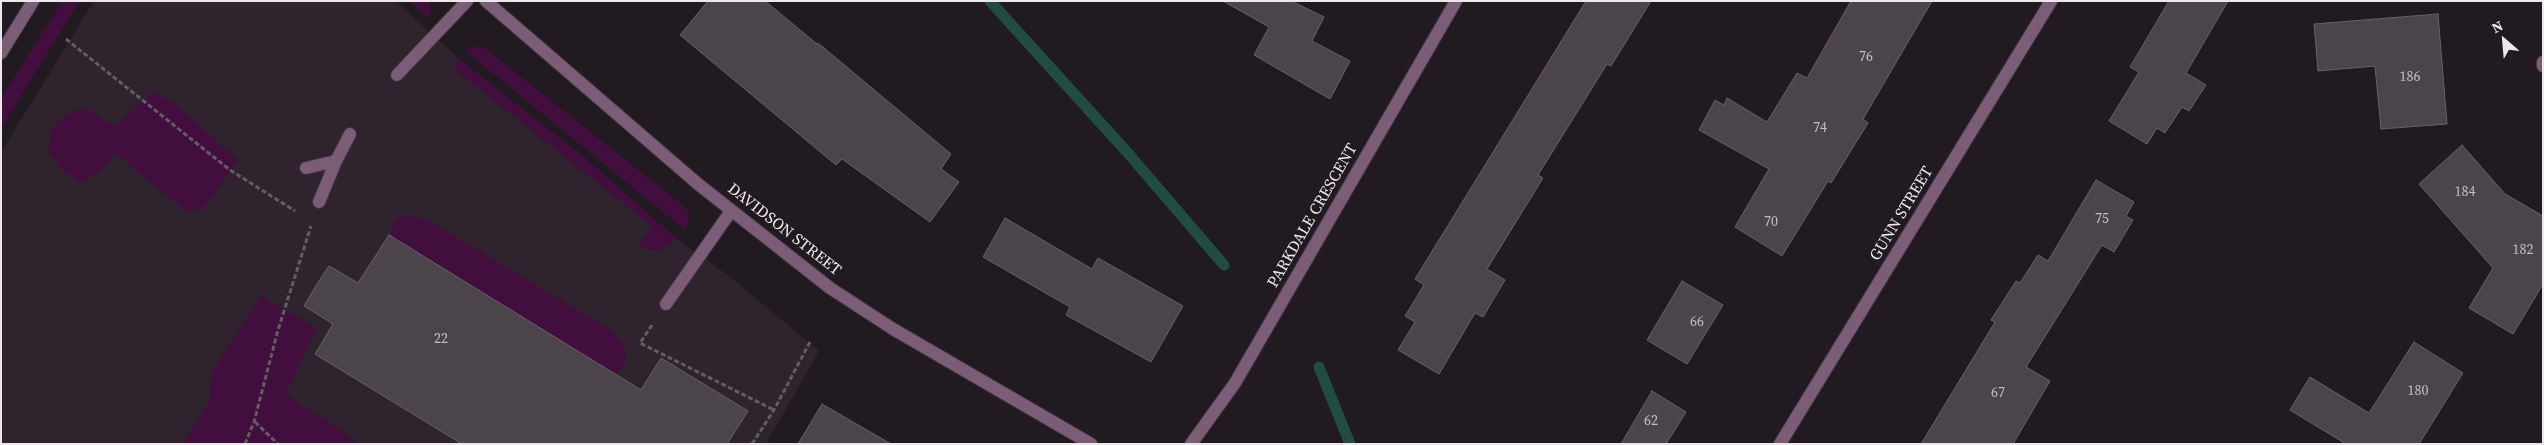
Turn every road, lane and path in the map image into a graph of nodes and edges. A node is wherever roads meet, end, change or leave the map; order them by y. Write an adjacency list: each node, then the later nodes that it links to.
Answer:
1 (33, 1): 7 (street)
2 (467, 1): 10 (street)
3 (486, 1): 15 (street, DAVIDSON STREET)
4 (1456, 1): 26 (street, PARKDALE CRESCENT)
5 (2051, 1): 27 (street, GUNN STREET)
6 (66, 39): 16 (path)
7 (1, 53)
8 (2543, 62): 9 (street)
9 (2543, 68)
10 (397, 75)
11 (350, 134): 12 (street)
12 (336, 161): 13 (street); 14 (street)
13 (306, 168)
14 (319, 202): 16 (path)
15 (731, 211): 17 (street); 25 (street, DAVIDSON STREET)
16 (312, 222): 21 (path)
17 (666, 304)
18 (811, 340): 20 (path)
19 (640, 343): 20 (path)
20 (774, 410): 24 (path)
21 (254, 422): 22 (path); 23 (path)
22 (244, 444)
23 (278, 444)
24 (752, 444)
25 (1091, 444)
26 (1191, 444)
27 (1780, 444)

